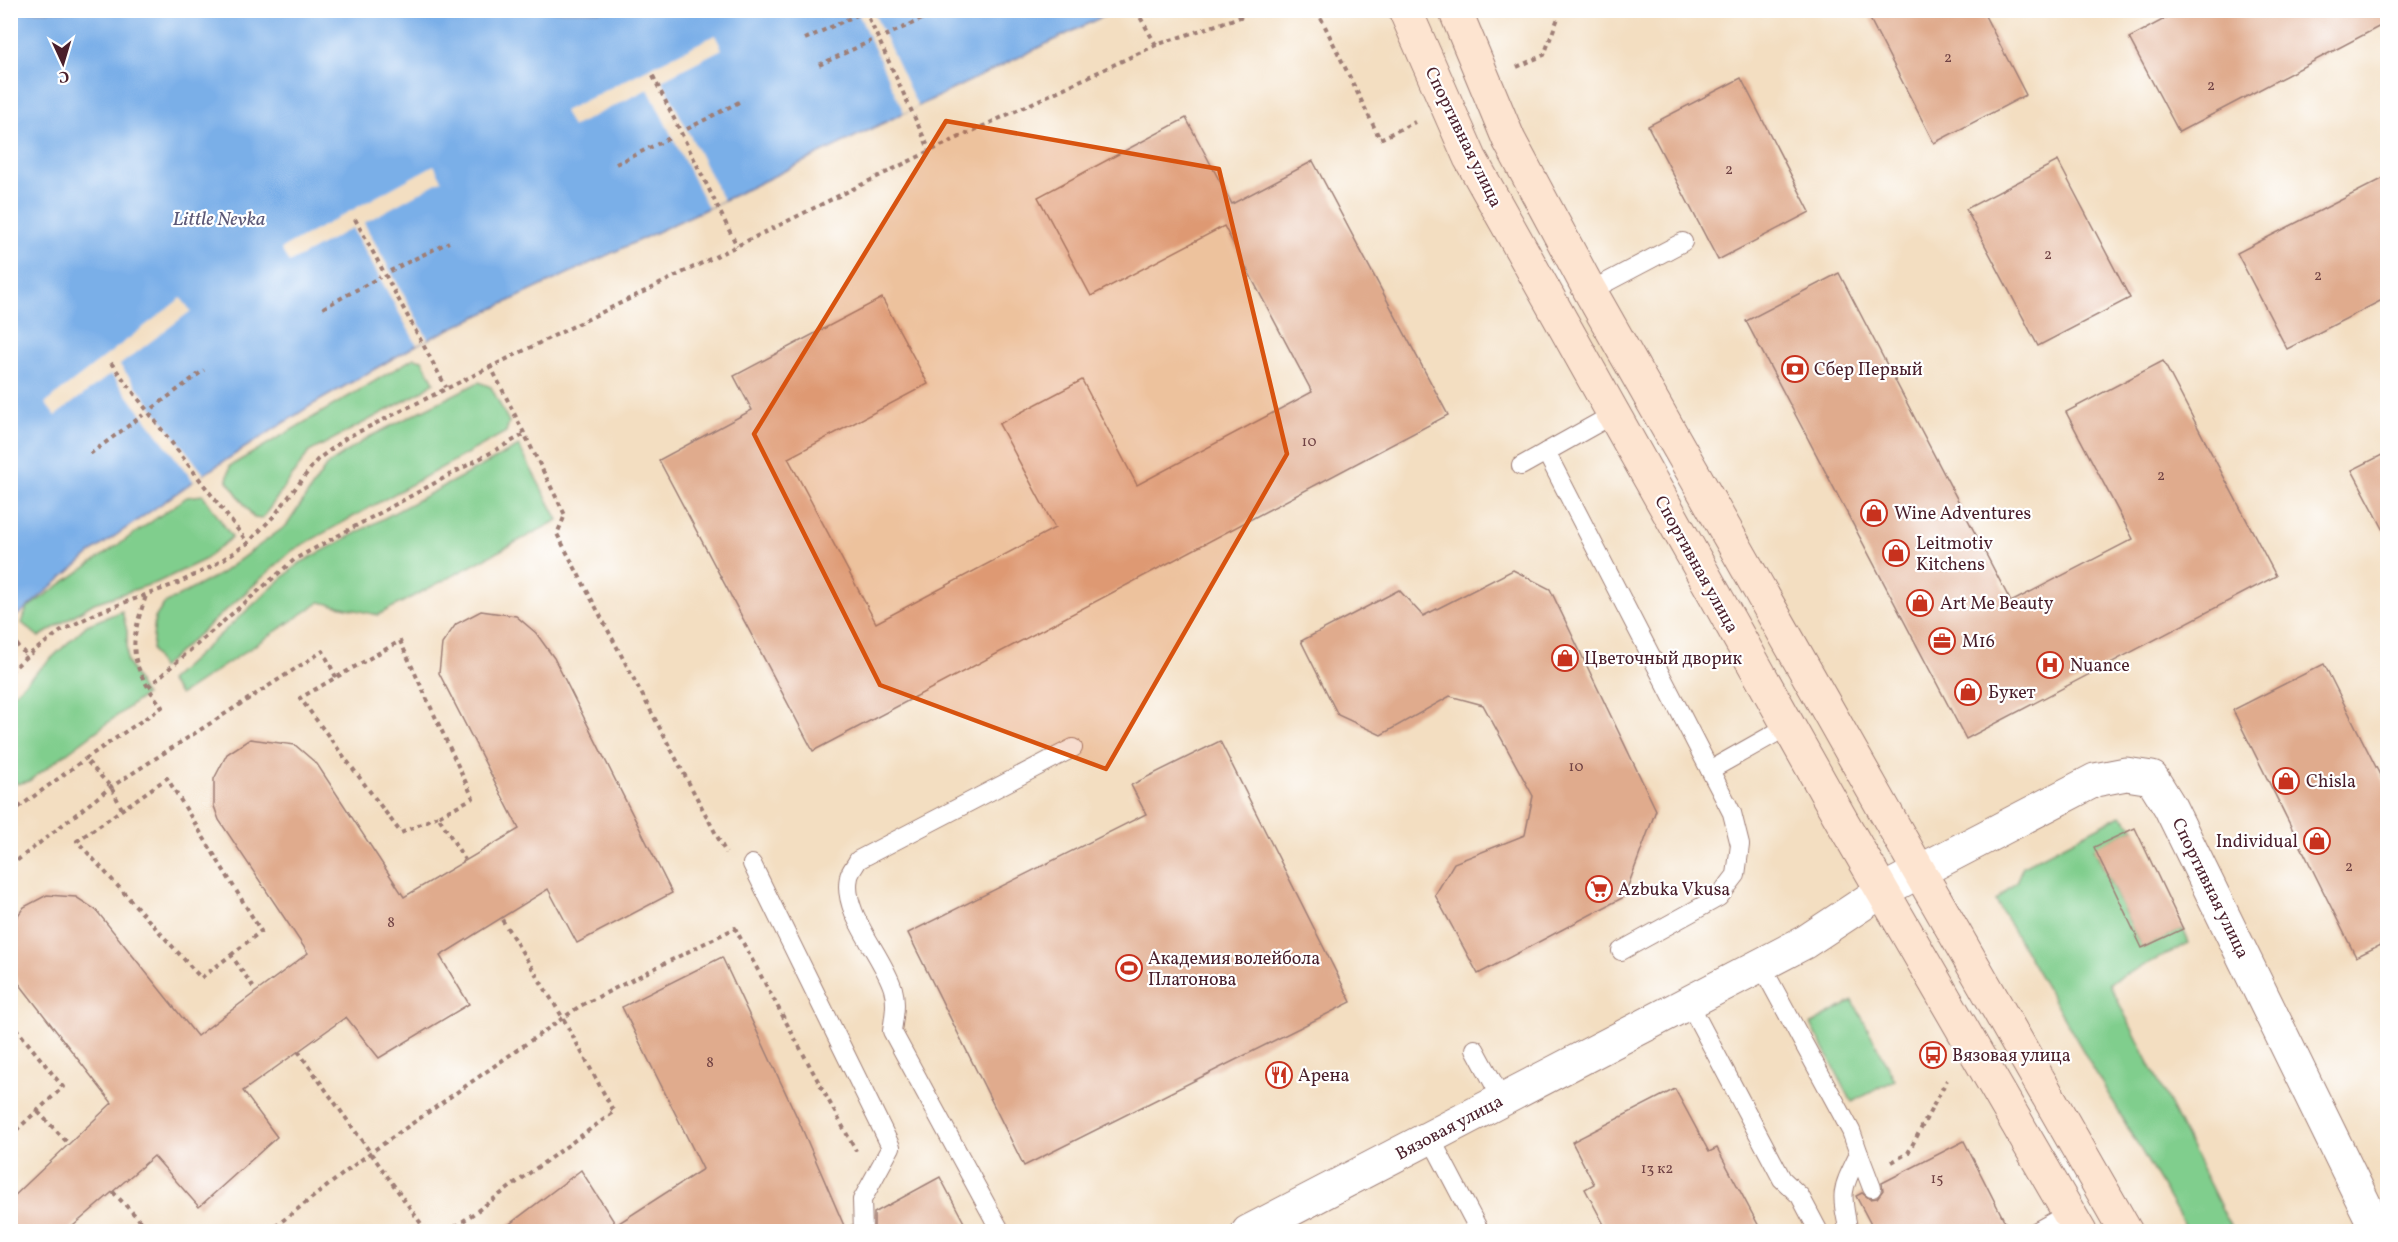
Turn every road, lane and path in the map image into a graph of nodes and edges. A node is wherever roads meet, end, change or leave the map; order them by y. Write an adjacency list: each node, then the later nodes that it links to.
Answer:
1 (865, 10): 21 (path)
2 (1136, 10): 13 (path)
3 (1261, 10): 13 (path)
4 (1317, 10): 18 (path)
5 (1405, 10): 36 (street, Спортивная улица)
6 (1455, 10): 29 (street, Спортивная улица)
7 (1561, 10): 15 (path)
8 (859, 14): 11 (path)
9 (933, 14): 10 (path)
10 (885, 36)
11 (805, 39)
12 (871, 42): 14 (path)
13 (1156, 45): 21 (path)
14 (819, 65)
15 (1513, 69)
16 (653, 76): 26 (path)
17 (743, 100): 19 (path)
18 (1418, 120)
19 (687, 129)
20 (672, 137): 22 (path)
21 (930, 151): 26 (path)
22 (616, 164)
23 (355, 219): 34 (path)
24 (449, 242): 27 (path)
25 (1683, 242): 29 (lane)
26 (737, 246): 32 (path)
27 (390, 272)
28 (380, 277): 30 (path)
29 (1590, 291): 60 (street, Спортивная улица)
30 (323, 308)
31 (111, 363): 42 (path)
32 (490, 365): 34 (path); 38 (path)
33 (204, 370): 35 (path)
34 (446, 387): 42 (path)
35 (153, 408)
36 (1614, 414): 39 (lane); 49 (street, Спортивная улица)
37 (143, 415): 40 (path)
38 (525, 434): 48 (path); 58 (path)
39 (1546, 452): 41 (lane); 52 (lane)
40 (90, 454)
41 (1521, 466)
42 (248, 543): 43 (path)
43 (146, 595): 45 (path); 48 (path)
44 (10, 637): 45 (path)
45 (27, 656): 46 (path)
46 (10, 672)
47 (336, 677): 53 (path); 56 (path); 56 (path)
48 (148, 687): 51 (path)
49 (1788, 726): 52 (lane); 60 (street, Спортивная улица)
50 (1073, 748): 90 (lane)
51 (85, 759): 53 (path); 55 (path)
52 (1710, 770): 62 (lane)
53 (111, 787): 54 (path); 59 (path)
54 (122, 809): 63 (path); 63 (path)
55 (10, 813)
56 (438, 816): 57 (path)
57 (465, 860)
58 (752, 864): 80 (lane)
59 (10, 866)
60 (1901, 881): 64 (street, Вязовая улица); 83 (street, Спортивная улица); 95 (street, Спортивная улица); 96 (street, Спортивная улица)
61 (501, 918): 67 (path)
62 (1621, 951)
63 (231, 955): 65 (path)
64 (1761, 965): 66 (street, Вязовая улица); 78 (lane)
65 (256, 991)
66 (1689, 1003): 72 (street, Вязовая улица); 92 (lane)
67 (563, 1018): 77 (path); 80 (path); 88 (path)
68 (10, 1021): 73 (path)
69 (1475, 1049): 72 (lane)
70 (298, 1051): 77 (path)
71 (1947, 1080): 79 (path)
72 (1502, 1099): 75 (street, Вязовая улица)
73 (38, 1112): 74 (path); 76 (path)
74 (10, 1136)
75 (1430, 1137): 84 (street, Вязовая улица); 91 (lane)
76 (69, 1144)
77 (370, 1153): 86 (path); 87 (path)
78 (1859, 1154): 81 (lane); 93 (lane)
79 (1908, 1154)
80 (872, 1180): 89 (lane)
81 (1872, 1188)
82 (113, 1191): 85 (path)
83 (2075, 1222): 94 (lane)
84 (1265, 1228)
85 (151, 1232)
86 (268, 1232)
87 (427, 1232)
88 (448, 1232)
89 (863, 1232)
90 (1000, 1232)
91 (1480, 1232)
92 (1819, 1232)
93 (1850, 1232)
94 (2035, 1232)
95 (2126, 1232)
96 (2378, 1232)

